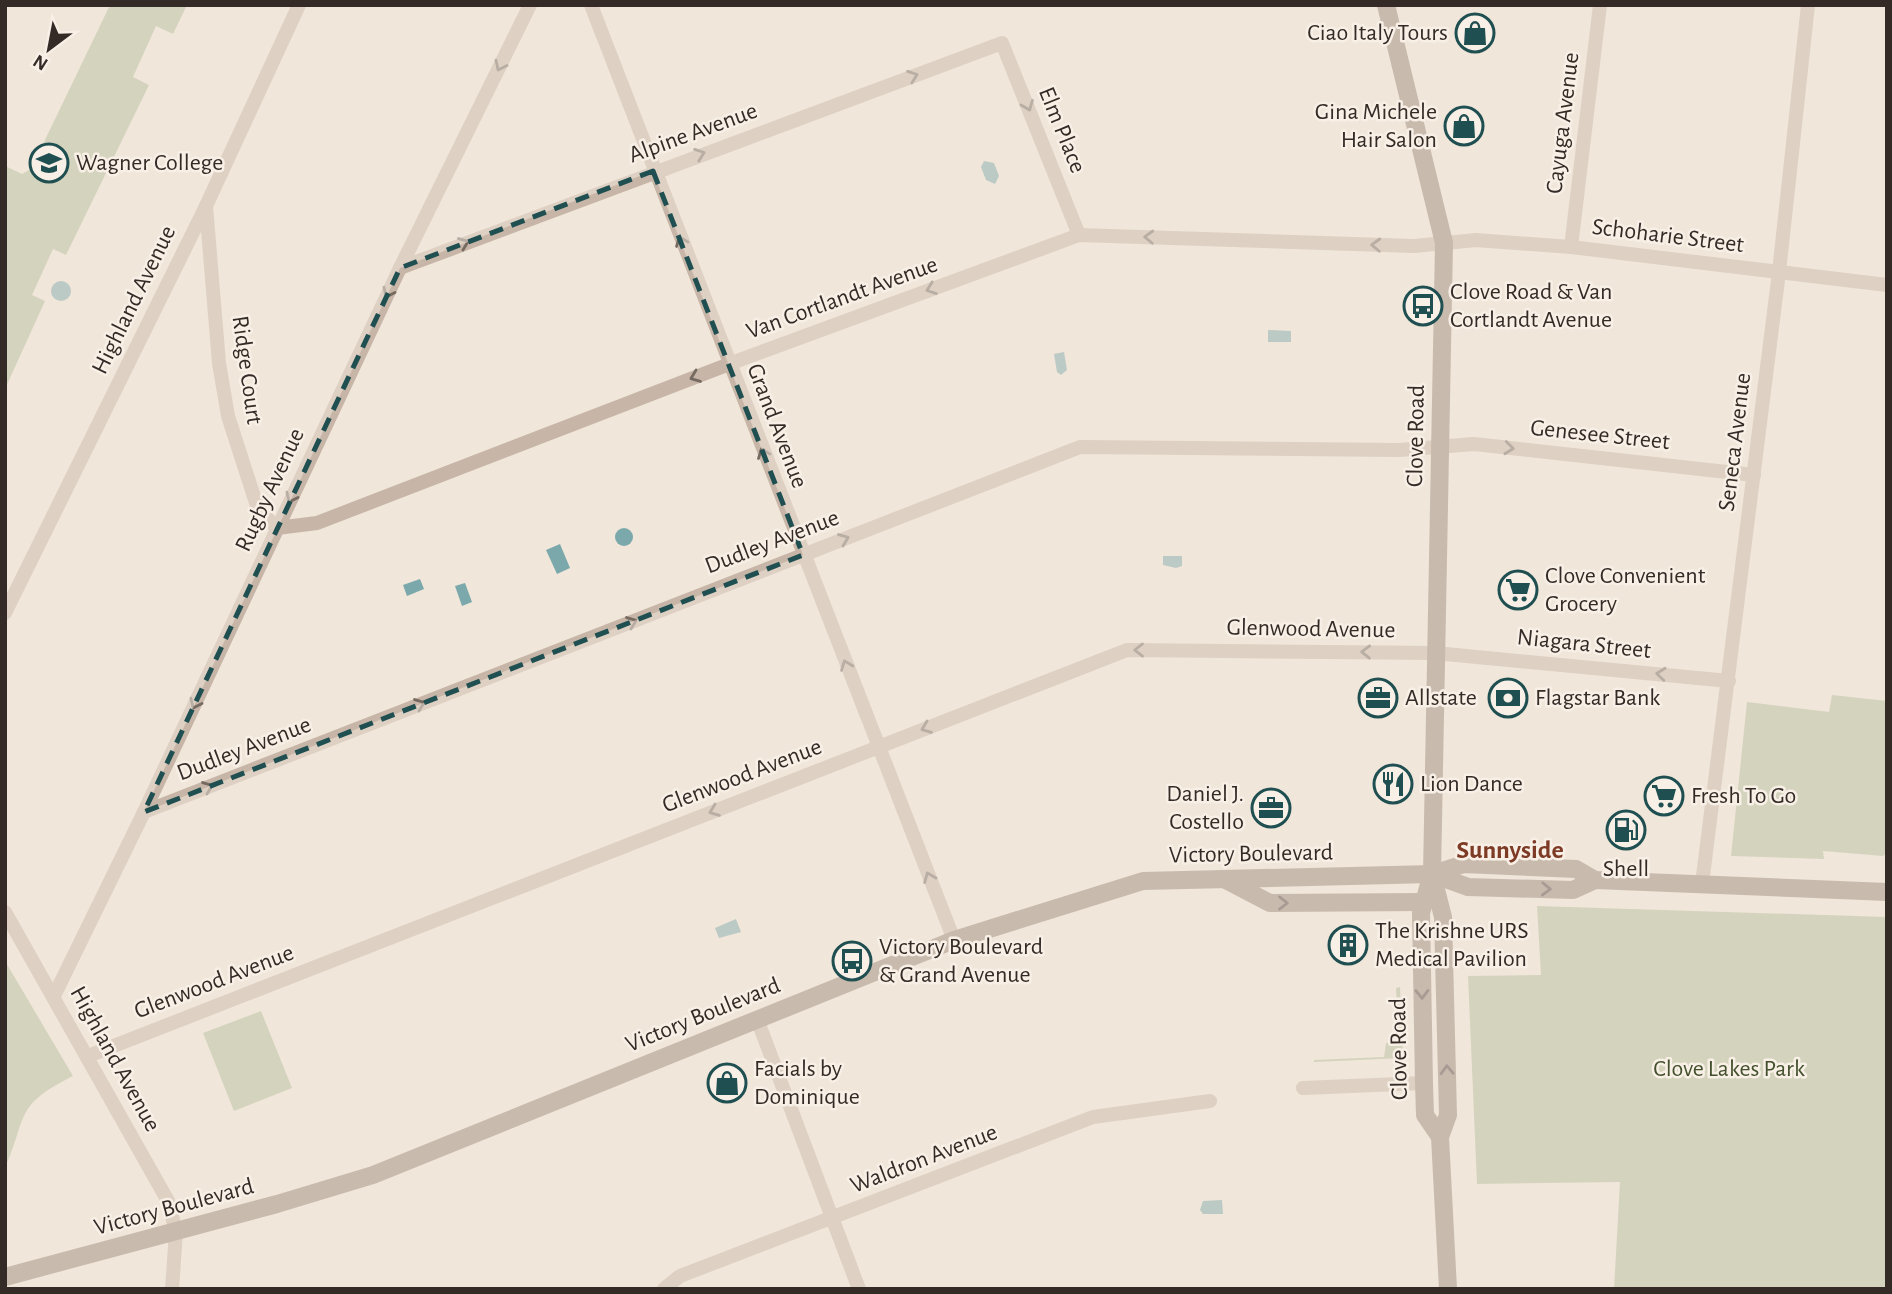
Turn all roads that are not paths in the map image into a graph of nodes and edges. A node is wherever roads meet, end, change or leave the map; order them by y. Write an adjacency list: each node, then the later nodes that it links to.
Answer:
1 (299, 5): 9 (street, Highland Avenue)
2 (530, 5): 13 (street, Rugby Avenue, one-way to 13)
3 (591, 5): 8 (street, Grand Avenue)
4 (1385, 5): 11 (main road, Clove Road)
5 (1600, 5): 12 (street, Cayuga Avenue)
6 (1808, 5): 14 (street, Seneca Avenue)
7 (1002, 43): 8 (street, Alpine Avenue, one-way to 7); 10 (street, Elm Place, one-way to 10)
8 (653, 171): 13 (street, Alpine Avenue, one-way to 8); 16 (street, Grand Avenue, one-way to 8)
9 (206, 206): 19 (street, Ridge Court); 21 (street, Highland Avenue)
10 (1079, 235): 11 (street, Van Cortlandt Avenue, one-way to 10); 16 (street, Van Cortlandt Avenue, one-way to 16)
11 (1444, 243): 12 (street, Schoharie Street); 17 (main road, Clove Road)
12 (1571, 247): 14 (street, Schoharie Street)
13 (400, 268): 19 (street, Rugby Avenue, one-way to 19)
14 (1779, 272): 15 (street, Schoharie Street); 18 (street, Seneca Avenue)
15 (1887, 285)
16 (729, 364): 19 (street, Van Cortlandt Avenue, one-way to 19); 20 (street, Grand Avenue, one-way to 16)
17 (1441, 447): 18 (street, Genesee Street, one-way to 18); 20 (street, Dudley Avenue, one-way to 17); 22 (main road, Clove Road)
18 (1754, 475): 23 (street, Seneca Avenue)
19 (278, 528): 25 (street, Rugby Avenue, one-way to 25)
20 (803, 555): 24 (street, Grand Avenue, one-way to 20); 25 (street, Dudley Avenue, one-way to 20)
21 (5, 613)
22 (1435, 653): 23 (street, Niagara Street, one-way to 22); 24 (street, Glenwood Avenue, one-way to 24); 26 (main road, Clove Road)
23 (1729, 681): 28 (street, Seneca Avenue)
24 (877, 747): 32 (street, Grand Avenue, one-way to 24); 35 (street, Glenwood Avenue, one-way to 35)
25 (144, 812): 33 (street, Rugby Avenue)
26 (1432, 874): 27 (main road, Victory Boulevard); 28 (main road, Victory Boulevard); 30 (main road, Clove Road); 39 (main road, Clove Road, one-way to 26)
27 (1221, 878): 30 (main road, one-way to 30); 32 (main road, Victory Boulevard)
28 (1702, 884): 29 (main road, Victory Boulevard)
29 (1887, 892)
30 (1424, 902): 36 (main road, Clove Road, one-way to 36)
31 (5, 912): 33 (street, Highland Avenue)
32 (954, 940): 34 (main road, Victory Boulevard)
33 (54, 996): 35 (street, Highland Avenue)
34 (757, 1019): 40 (street); 41 (main road, Victory Boulevard)
35 (88, 1056): 41 (street, Highland Avenue)
36 (1424, 1083): 37 (street); 39 (main road, Clove Road)
37 (1303, 1088)
38 (1210, 1101): 40 (street, Waldron Avenue)
39 (1440, 1137): 46 (main road, Clove Road)
40 (832, 1219): 44 (street, Waldron Avenue); 45 (street)
41 (176, 1231): 42 (main road, Victory Boulevard); 43 (street)
42 (5, 1277)
43 (172, 1289)
44 (664, 1289)
45 (859, 1289)
46 (1448, 1289)

